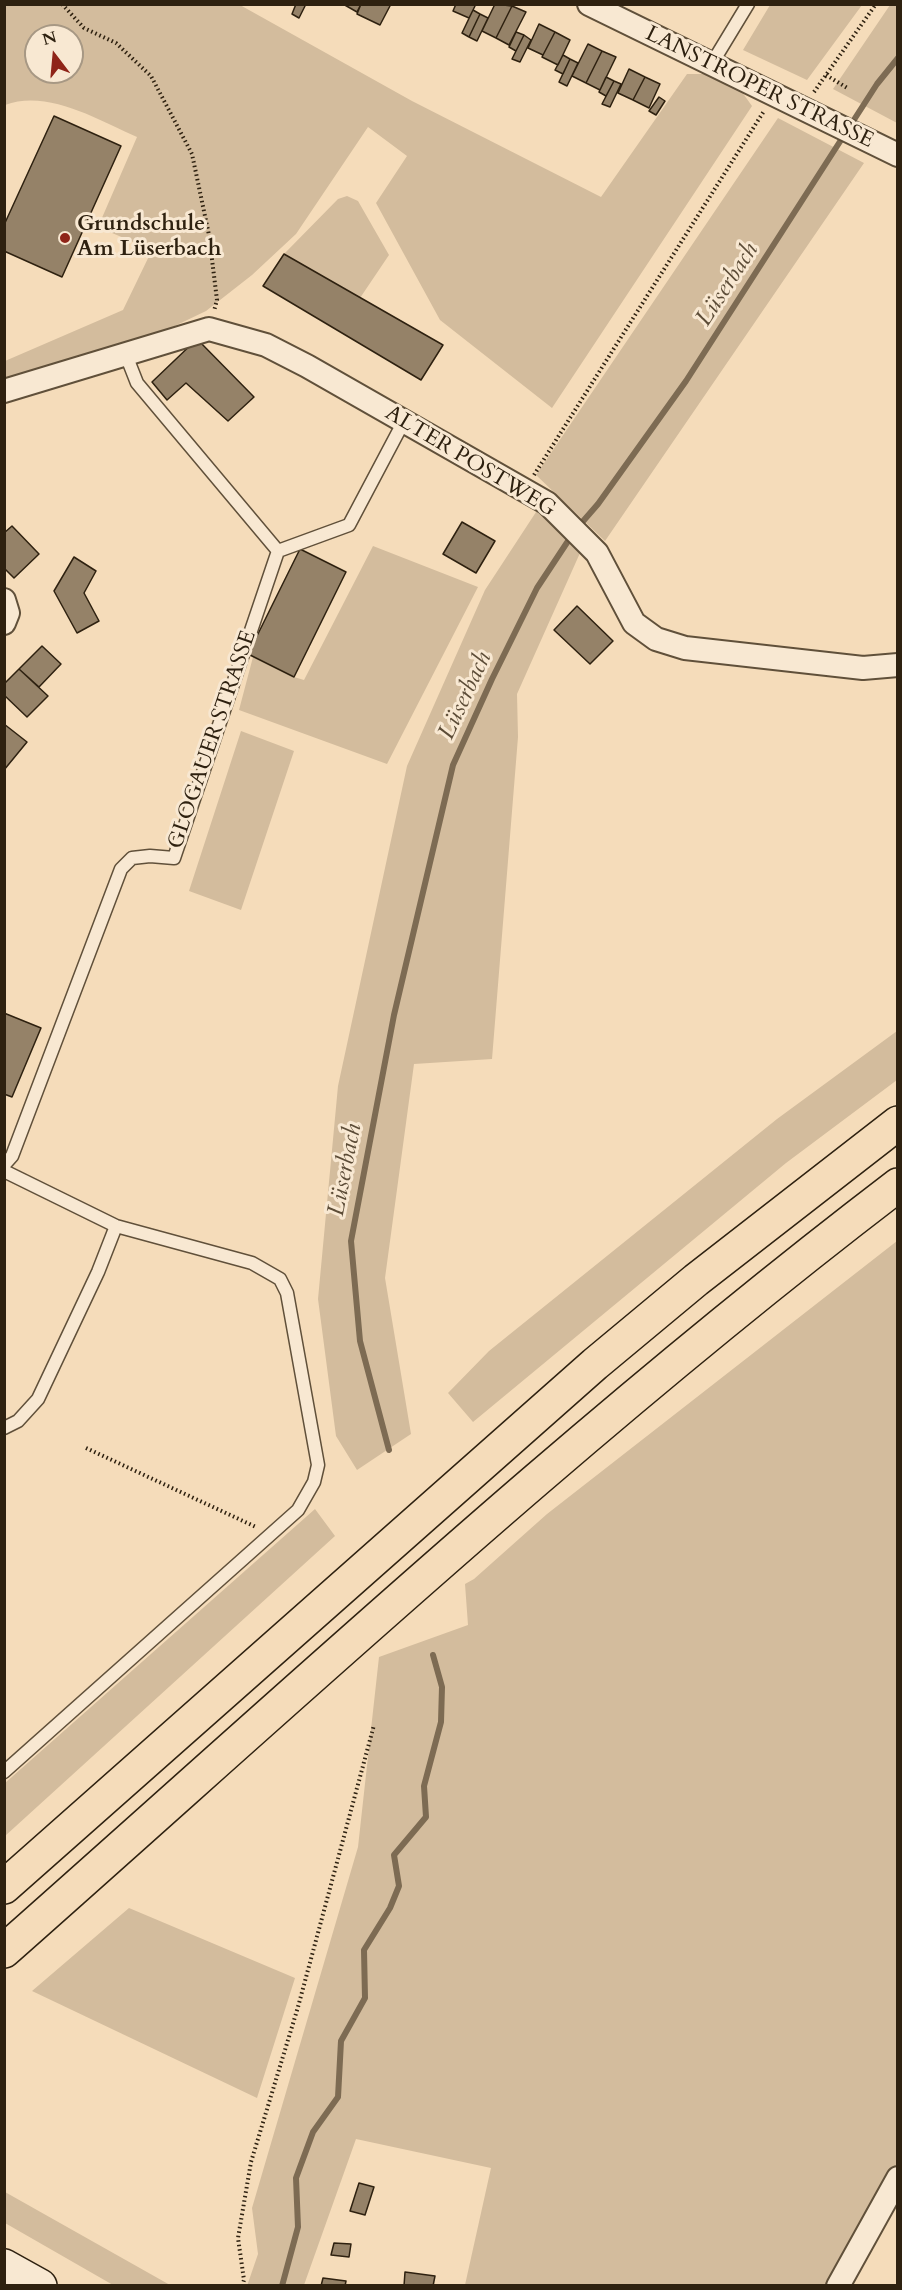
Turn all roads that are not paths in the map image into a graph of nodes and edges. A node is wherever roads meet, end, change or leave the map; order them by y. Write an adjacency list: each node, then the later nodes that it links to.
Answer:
1 (589, 4): 3 (street, LANSTROPER STRASSE)
2 (748, 4): 3 (lane)
3 (711, 64): 4 (street, LANSTROPER STRASSE)
4 (897, 155)
5 (126, 355): 6 (street); 7 (street, ALTER POSTWEG); 8 (lane)
6 (4, 391)
7 (404, 421): 8 (lane); 11 (street, ALTER POSTWEG)
8 (278, 551): 13 (lane, GLOGAUER STRASSE)
9 (4, 600): 10 (street)
10 (4, 622)
11 (897, 665)
12 (897, 1123): 19 (highway)
13 (4, 1165)
14 (4, 1171): 16 (lane)
15 (897, 1185): 20 (highway)
16 (117, 1226): 17 (lane); 18 (lane)
17 (4, 1428)
18 (4, 1772)
19 (4, 1887)
20 (4, 1951)
21 (897, 2178): 24 (street)
22 (4, 2266): 23 (main road)
23 (39, 2286)
24 (838, 2286)

